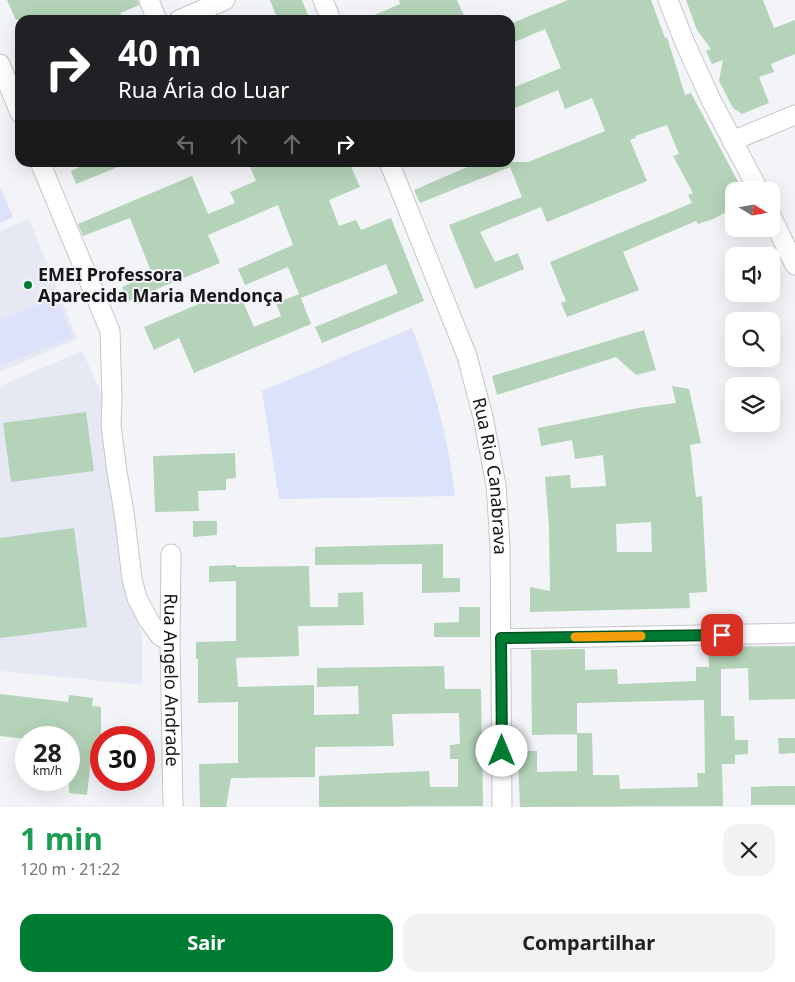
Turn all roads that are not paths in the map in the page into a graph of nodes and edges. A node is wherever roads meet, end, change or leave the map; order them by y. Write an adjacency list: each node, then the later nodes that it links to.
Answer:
1 (149, 0): 5 (street)
2 (225, 0): 6 (street)
3 (324, 0): 7 (street)
4 (668, 0): 11 (street)
5 (156, 15)
6 (190, 15)
7 (329, 15)
8 (0, 64): 9 (street)
9 (15, 88)
10 (795, 115): 11 (street)
11 (732, 141): 14 (street)
12 (42, 167): 20 (street)
13 (392, 167): 19 (street, Rua Rio Canabrava)
14 (754, 182)
15 (780, 234): 16 (street)
16 (795, 265)
17 (171, 554): 20 (street, Rua Angelo Andrade)
18 (795, 633): 19 (street)
19 (501, 638): 22 (street, Rua Rio Canabrava)
20 (170, 641): 21 (street, Rua Angelo Andrade)
21 (173, 807)
22 (502, 807)

